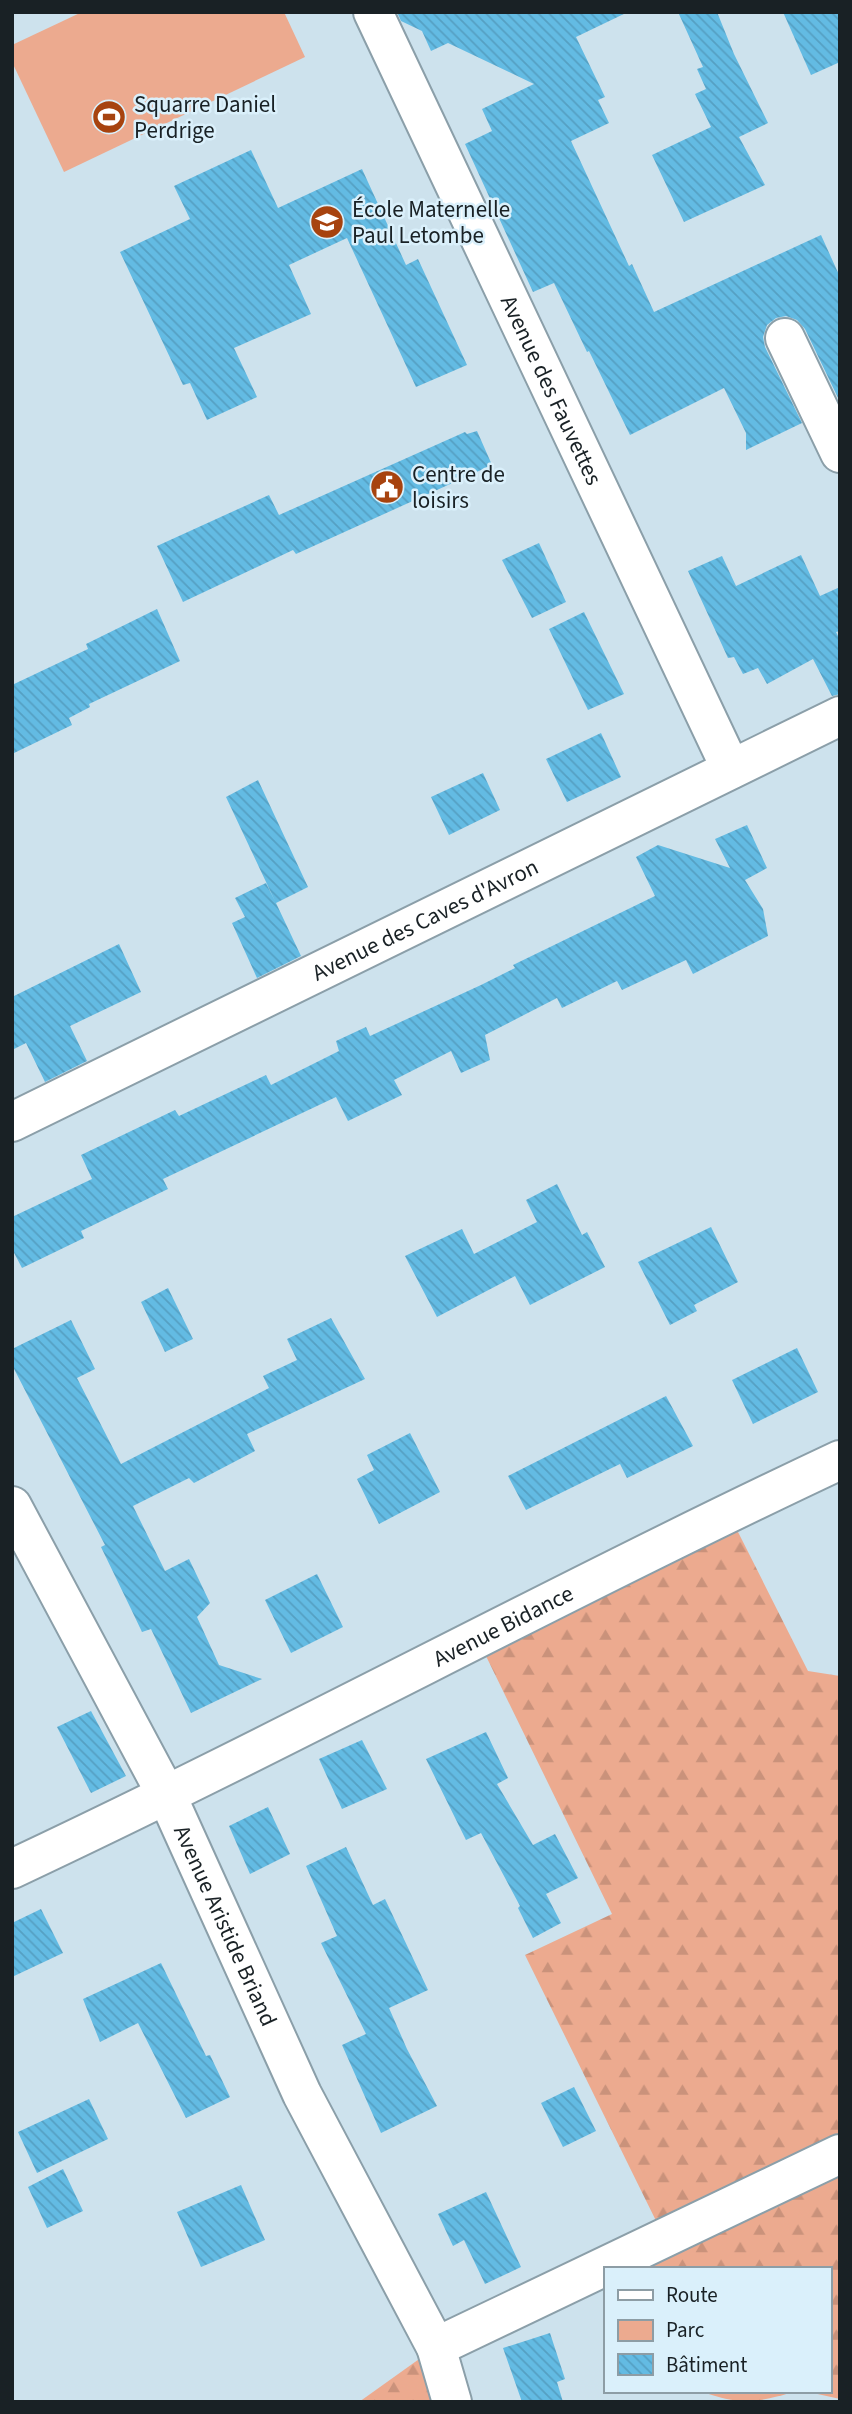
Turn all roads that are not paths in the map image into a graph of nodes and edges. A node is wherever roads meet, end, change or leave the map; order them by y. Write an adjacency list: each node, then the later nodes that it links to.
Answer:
1 (373, 12): 5 (street, Avenue des Fauvettes)
2 (785, 338): 3 (street)
3 (840, 453)
4 (840, 716): 5 (street, Avenue des Caves d'Avron)
5 (731, 769): 6 (street, Avenue des Caves d'Avron)
6 (12, 1122)
7 (840, 1460): 9 (street, Avenue Bidance)
8 (12, 1506): 9 (street, Avenue Aristide Briand)
9 (167, 1796): 10 (street, Avenue Bidance); 12 (street, Avenue Aristide Briand)
10 (12, 1869)
11 (840, 2154): 12 (street)
12 (436, 2347): 13 (street, Avenue Aristide Briand)
13 (452, 2402)

